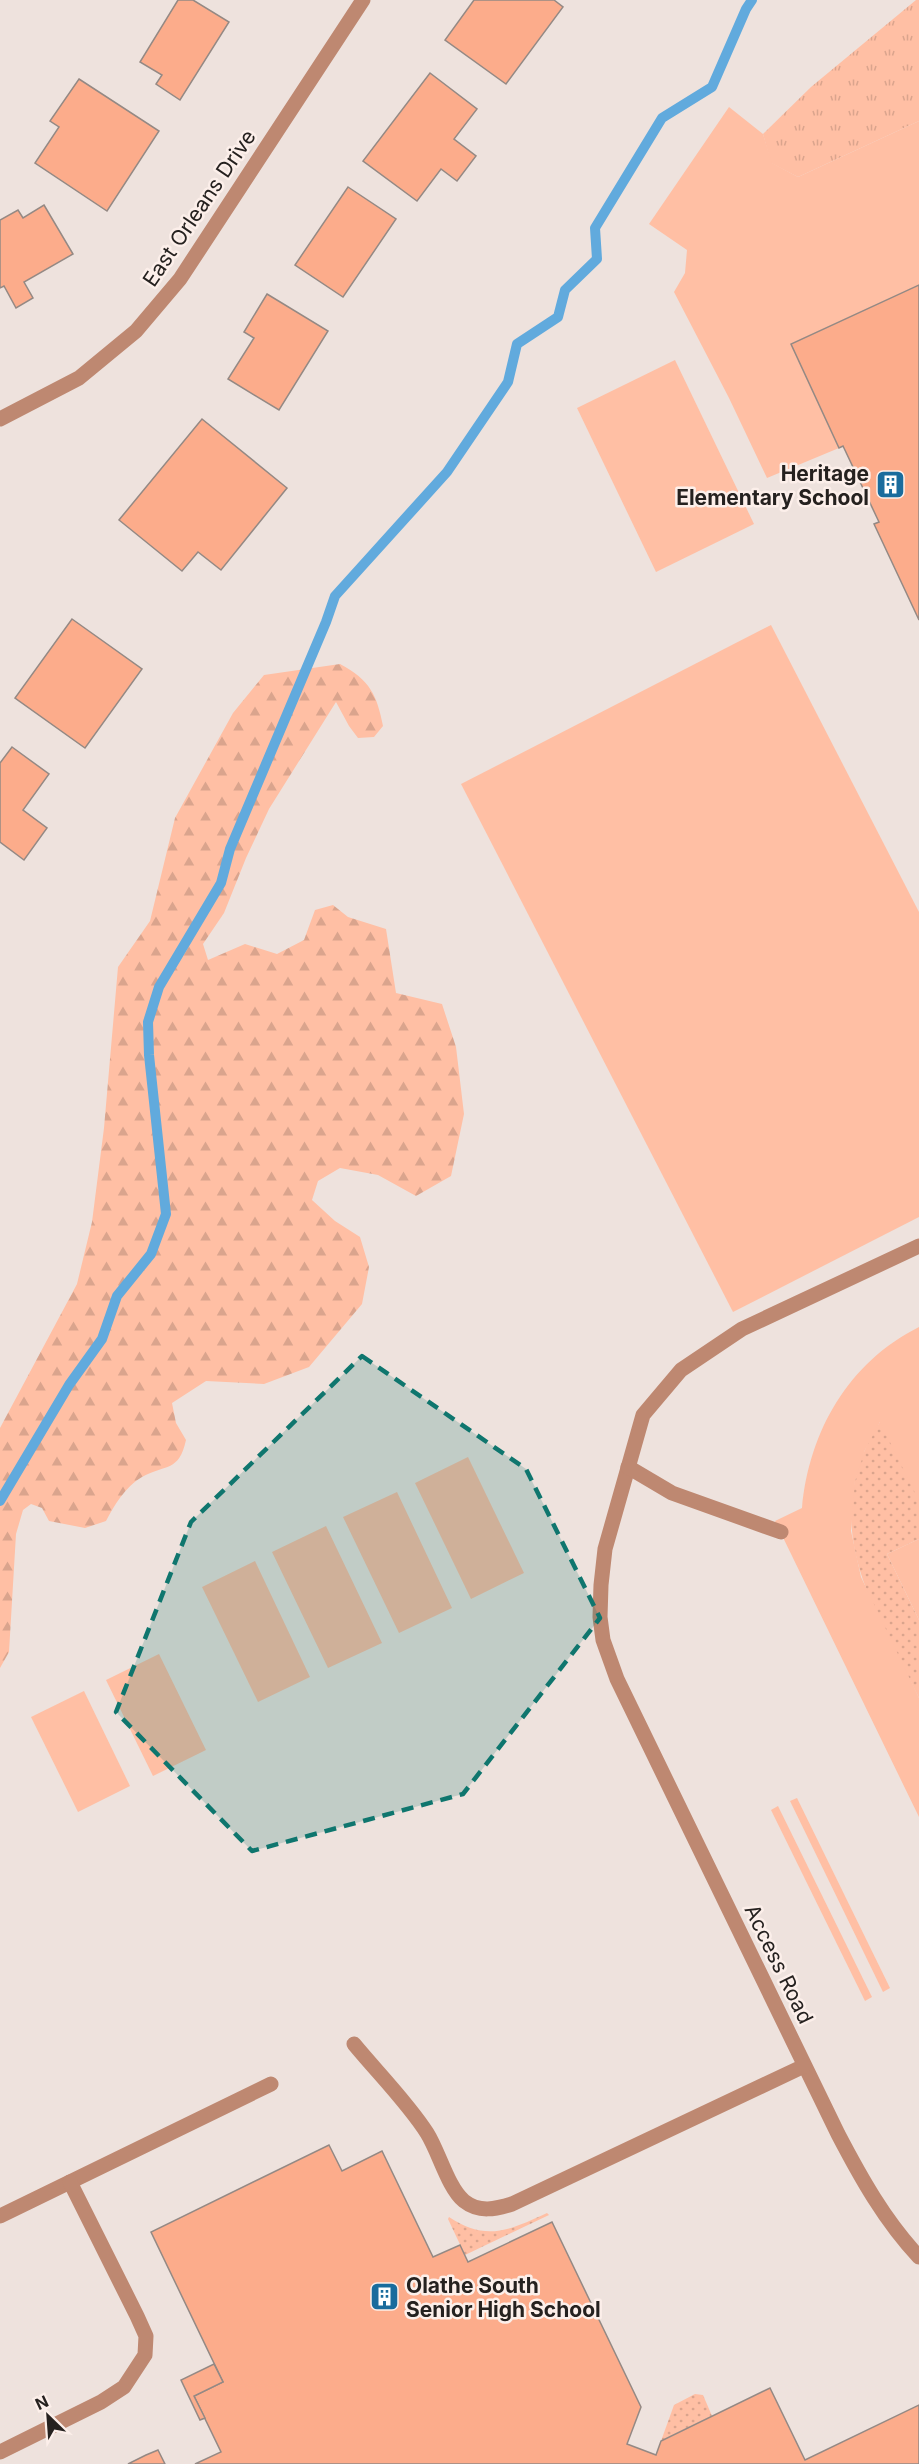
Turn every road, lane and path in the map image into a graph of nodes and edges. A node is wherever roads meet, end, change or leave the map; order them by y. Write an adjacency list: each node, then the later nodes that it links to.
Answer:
1 (363, 0): 2 (street, East Orleans Drive)
2 (0, 419)
3 (919, 1246): 4 (street, Access Road)
4 (628, 1467): 5 (street); 7 (street, Access Road)
5 (781, 1532)
6 (354, 2044): 7 (street)
7 (804, 2066): 11 (street, Access Road)
8 (271, 2084): 9 (street)
9 (70, 2182): 10 (street); 12 (street)
10 (0, 2216)
11 (919, 2257)
12 (0, 2452)

